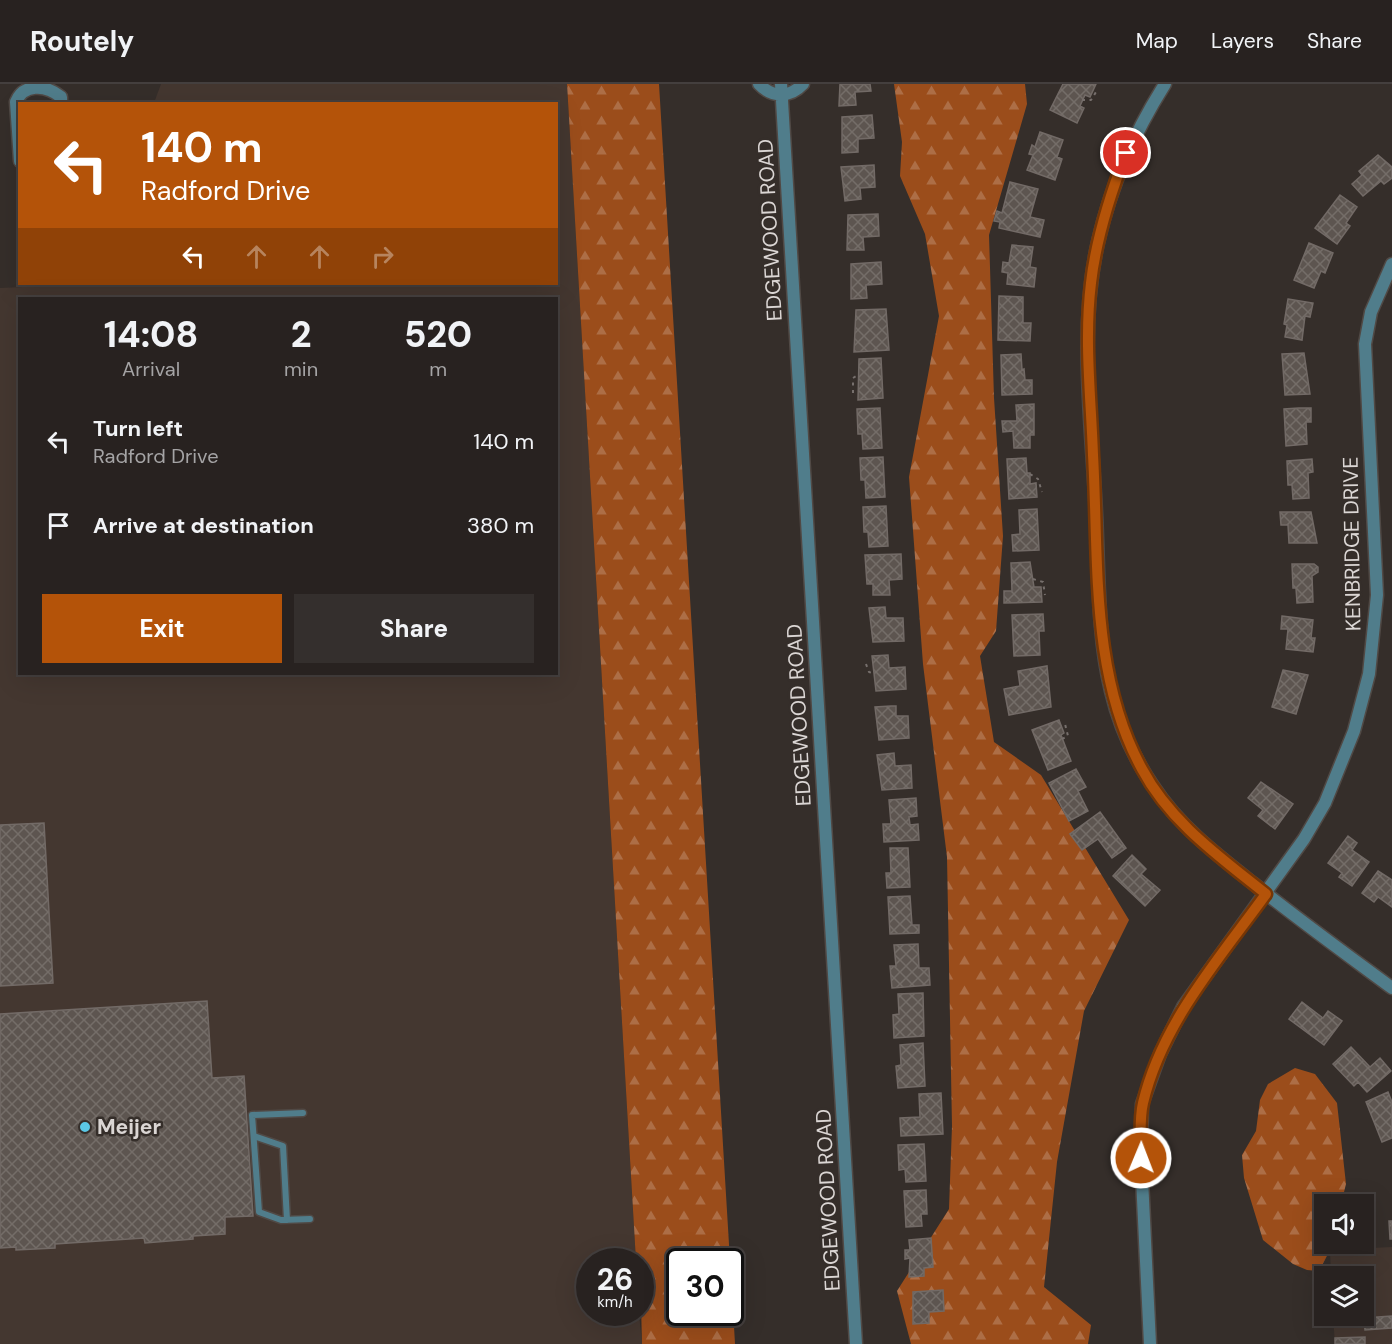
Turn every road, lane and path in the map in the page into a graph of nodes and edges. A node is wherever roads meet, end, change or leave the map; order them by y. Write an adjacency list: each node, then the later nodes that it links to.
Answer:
1 (37, 84): 8 (street); 9 (street)
2 (759, 84): 5 (street)
3 (803, 84): 5 (street)
4 (1165, 84): 21 (street)
5 (781, 89): 27 (street, EDGEWOOD ROAD)
6 (1096, 92): 7 (path)
7 (1082, 100)
8 (61, 102)
9 (18, 132)
10 (1392, 264): 21 (street, KENBRIDGE DRIVE)
11 (858, 375): 12 (path)
12 (853, 393)
13 (1030, 474): 14 (path)
14 (1042, 492)
15 (1033, 579): 16 (path)
16 (1045, 595)
17 (866, 664): 18 (path)
18 (875, 674)
19 (1065, 724): 20 (path)
20 (1062, 740)
21 (1266, 894): 22 (street); 28 (street, KENBRIDGE DRIVE)
22 (1392, 988)
23 (303, 1113): 24 (lane)
24 (254, 1136): 26 (lane); 26 (lane)
25 (310, 1219): 26 (lane)
26 (287, 1220)
27 (856, 1344)
28 (1150, 1344)

